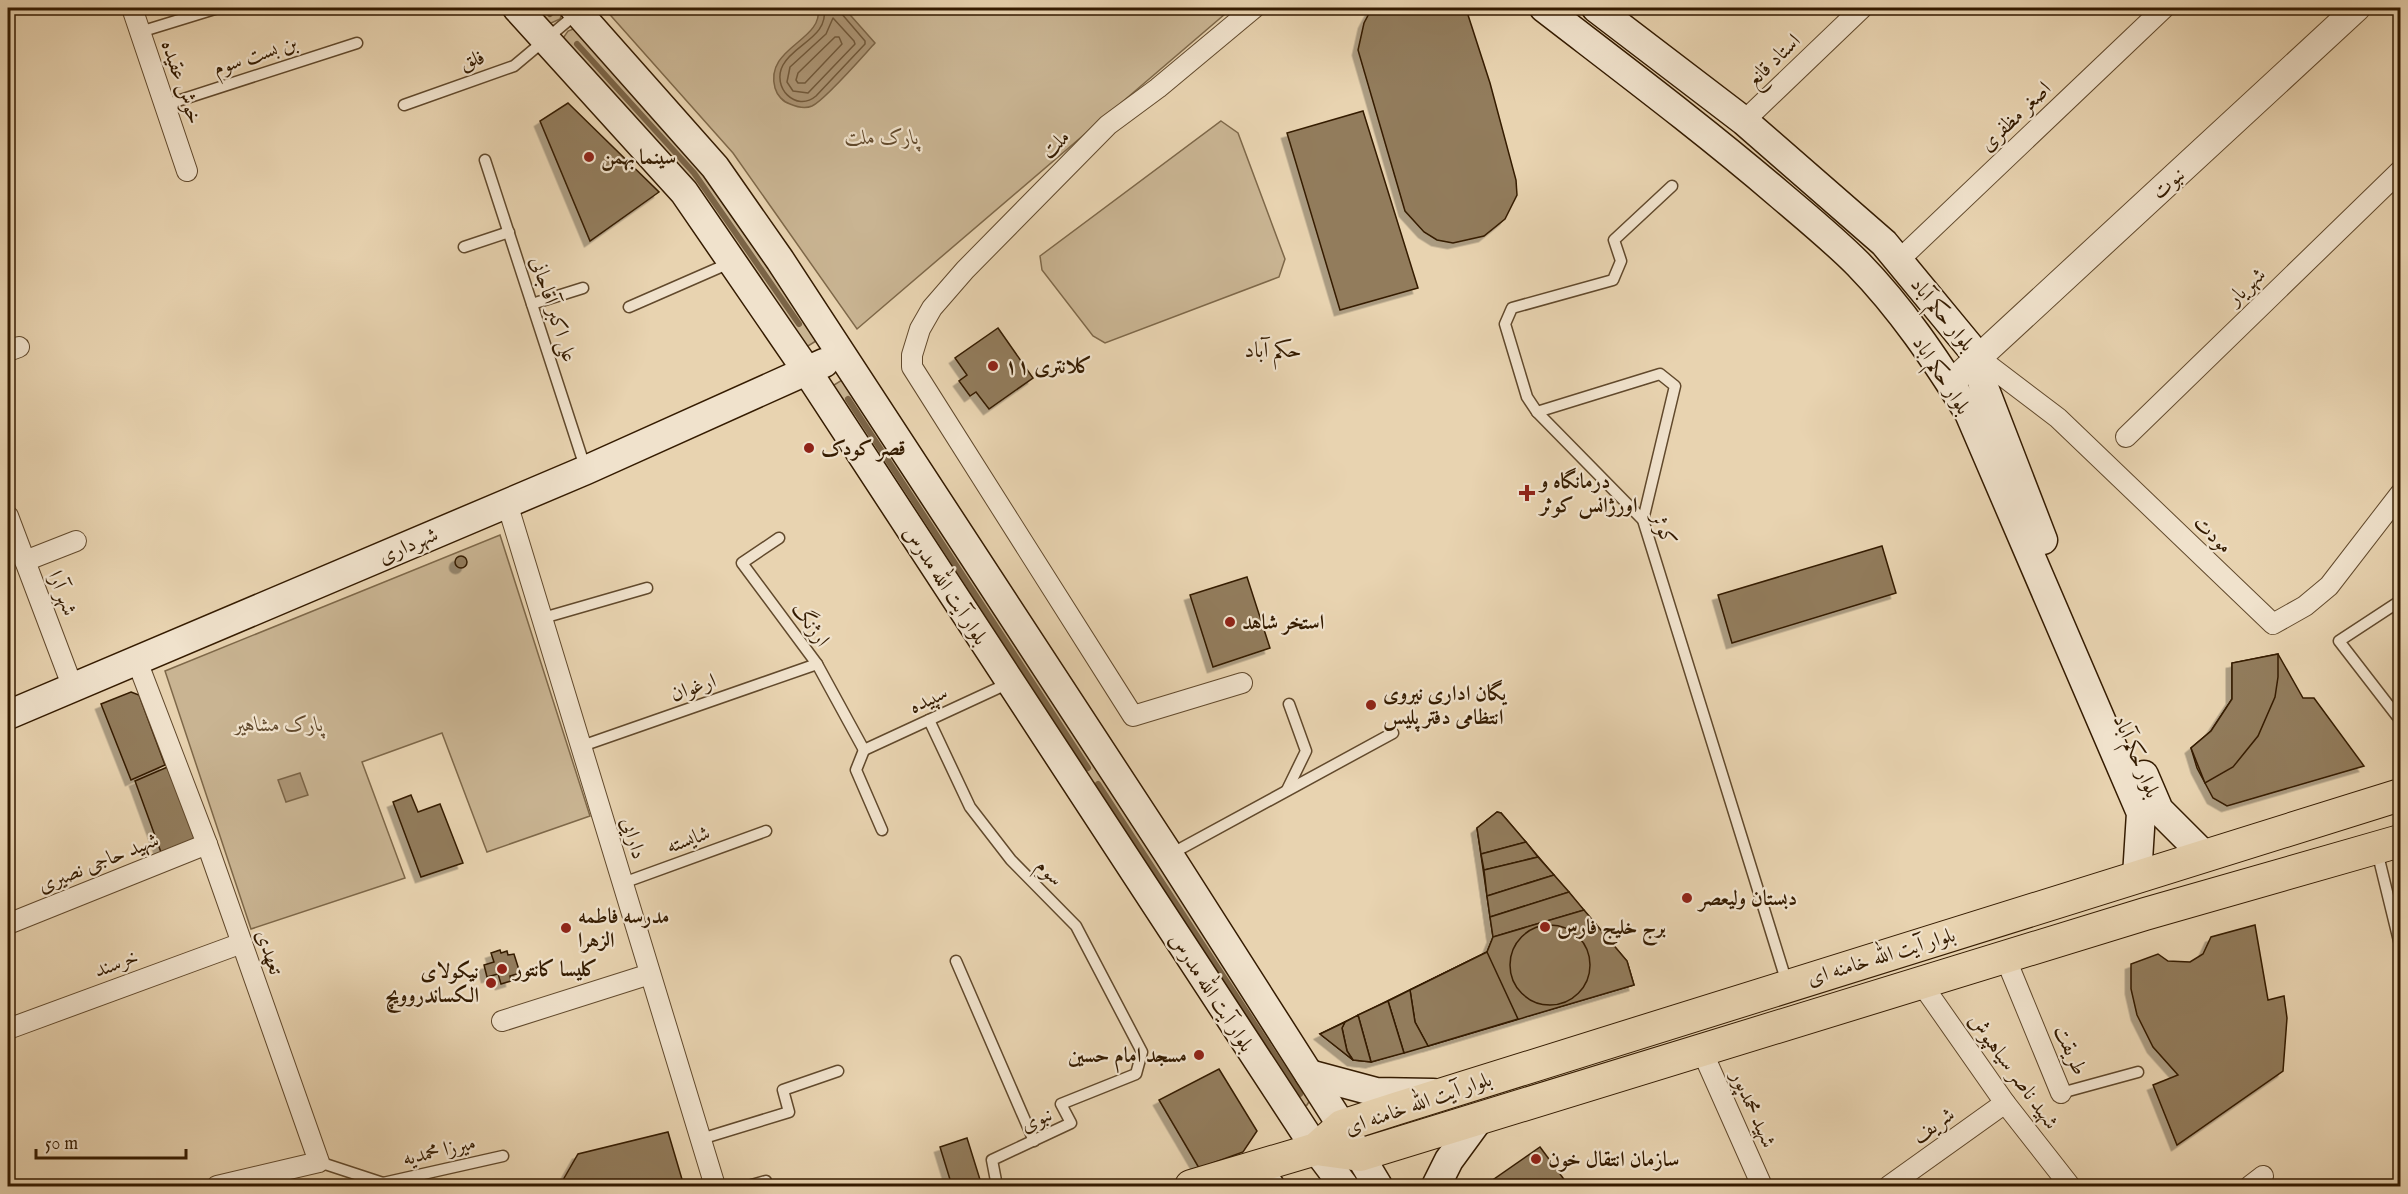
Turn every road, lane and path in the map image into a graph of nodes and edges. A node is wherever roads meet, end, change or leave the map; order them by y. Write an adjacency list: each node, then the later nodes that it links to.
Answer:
1 (132, 8): 11 (street, خوش عقیده)
2 (218, 8): 11 (lane)
3 (517, 8): 12 (main road, بلوار آیت الله مدرس)
4 (1254, 8): 48 (street, ملت)
5 (1544, 8): 31 (main road, بلوار حکم اباد)
6 (1596, 8): 16 (main road, بلوار حکم آباد)
7 (1862, 8): 16 (street, استاد قانع)
8 (2164, 8): 23 (street, اصغر مظفری)
9 (2357, 8): 29 (street, نبوت)
10 (576, 10): 12 (lane, فلق); 28 (main road, بلوار آیت الله مدرس)
11 (140, 32): 14 (street, خوش عقیده)
12 (546, 40): 15 (lane, فلق); 24 (main road, بلوار آیت الله مدرس)
13 (357, 43): 14 (lane, بن بست سوم)
14 (165, 105): 18 (street, خوش عقیده)
15 (404, 105)
16 (1744, 121): 23 (main road, بلوار حکم آباد)
17 (485, 160): 21 (lane, علی اکبر آقاجانی)
18 (187, 171)
19 (2400, 171): 33 (street, شهریار)
20 (1672, 186): 32 (lane, کوثر)
21 (509, 232): 22 (lane); 26 (lane, علی اکبر آقاجانی)
22 (464, 247)
23 (1899, 260): 29 (main road, بلوار حکم آباد)
24 (733, 262): 27 (lane); 30 (main road, بلوار آیت الله مدرس)
25 (583, 288): 26 (lane)
26 (532, 303): 34 (lane, علی اکبر آقاجانی)
27 (629, 307)
28 (843, 354): 30 (main road, شهرداری); 63 (main road, بلوار آیت الله مدرس)
29 (1979, 358): 31 (street, نبوت); 35 (street, مودت); 64 (main road, بلوار حکم آباد)
30 (807, 371): 34 (main road, شهرداری); 47 (main road, بلوار آیت الله مدرس)
31 (1951, 383): 65 (main road, بلوار حکم اباد)
32 (1537, 412): 38 (lane, کوثر); 38 (lane)
33 (2126, 437)
34 (586, 470): 36 (main road, شهرداری)
35 (2400, 494)
36 (507, 503): 44 (street, دارایی); 45 (main road, شهرداری)
37 (8, 516): 41 (street, شهر آرا)
38 (1643, 520): 74 (lane, کوثر)
39 (779, 538): 46 (lane, ارژنگ)
40 (76, 541): 41 (street)
41 (25, 561): 49 (street, شهر آرا)
42 (647, 588): 44 (lane)
43 (2400, 601): 53 (lane)
44 (543, 618): 55 (street, دارایی)
45 (137, 661): 49 (main road, شهرداری); 61 (street, تعهدی)
46 (817, 664): 55 (lane, ارغوان); 56 (lane, ارژنگ)
47 (1009, 682): 52 (lane, سپیده); 91 (main road, بلوار آیت الله مدرس)
48 (1242, 683)
49 (73, 688): 51 (main road, شهرداری)
50 (1289, 704): 57 (lane)
51 (8, 715)
52 (929, 720): 56 (lane, سپیده); 78 (lane, سوم)
53 (2400, 720)
54 (1393, 733): 57 (lane)
55 (582, 746): 66 (street, دارایی)
56 (864, 750): 59 (lane)
57 (1287, 790): 63 (lane)
58 (2400, 795): 64 (main road, بلوار آیت الله خامنه ای)
59 (882, 830)
60 (766, 831): 66 (lane, شایسته)
61 (207, 844): 67 (street, شهید حاجی نصیری); 68 (street, تعهدی)
62 (2388, 844): 69 (lane); 70 (main road, بلوار آیت الله خامنه ای)
63 (1169, 855): 81 (main road, بلوار آیت الله مدرس)
64 (2205, 856): 65 (main road, بلوار آیت الله خامنه ای); 70 (main road)
65 (2137, 876): 74 (main road, بلوار آیت الله خامنه ای)
66 (623, 883): 72 (street, دارایی)
67 (8, 924)
68 (242, 943): 76 (street, خرسند); 94 (street, تعهدی)
69 (2400, 945)
70 (2010, 955): 73 (main road, بلوار آیت الله خامنه ای); 84 (street, طریقت)
71 (956, 961): 90 (lane)
72 (650, 974): 75 (street); 89 (street, دارایی)
73 (1921, 983): 77 (main road, بلوار آیت الله خامنه ای); 85 (street, شهید ناصر سیاهپوش)
74 (1788, 985): 82 (main road, بلوار آیت الله خامنه ای)
75 (502, 1021)
76 (8, 1029)
77 (1702, 1050): 86 (main road, بلوار آیت الله خامنه ای); 107 (street, شهید محمدپور)
78 (1142, 1052): 90 (lane, نبوی)
79 (837, 1071): 89 (lane)
80 (2138, 1072): 84 (lane, طریقت)
81 (1309, 1074): 83 (main road); 88 (main road, بلوار آیت الله مدرس)
82 (1501, 1075): 83 (main road, بلوار آیت الله خامنه ای); 86 (main road)
83 (1444, 1093): 88 (main road, بلوار آیت الله خامنه ای)
84 (2061, 1093)
85 (2005, 1103): 108 (street, شریف); 109 (street, شهید ناصر سیاهپوش)
86 (1516, 1106): 87 (main road, بلوار آیت الله خامنه ای)
87 (1479, 1119): 92 (main road, بلوار آیت الله خامنه ای); 106 (main road)
88 (1342, 1126): 91 (main road, بلوار آیت الله خامنه ای); 92 (main road, بلوار آیت الله مدرس)
89 (701, 1139): 99 (street, دارایی)
90 (1034, 1141): 101 (lane, نبوی)
91 (1316, 1149): 92 (main road, بلوار آیت الله خامنه ای); 95 (main road); 104 (main road, بلوار آیت الله مدرس)
92 (1360, 1155): 105 (main road, بلوار آیت الله مدرس)
93 (503, 1156): 97 (lane, میرزا محمدیه)
94 (319, 1162): 97 (lane); 98 (street)
95 (1242, 1172): 102 (main road); 103 (main road)
96 (766, 1181): 100 (lane)
97 (383, 1185)
98 (217, 1186)
99 (715, 1186)
100 (748, 1186)
101 (997, 1186)
102 (1191, 1186)
103 (1270, 1186)
104 (1344, 1186)
105 (1378, 1186)
106 (1436, 1186)
107 (1762, 1186)
108 (1889, 1186)
109 (2070, 1186)

